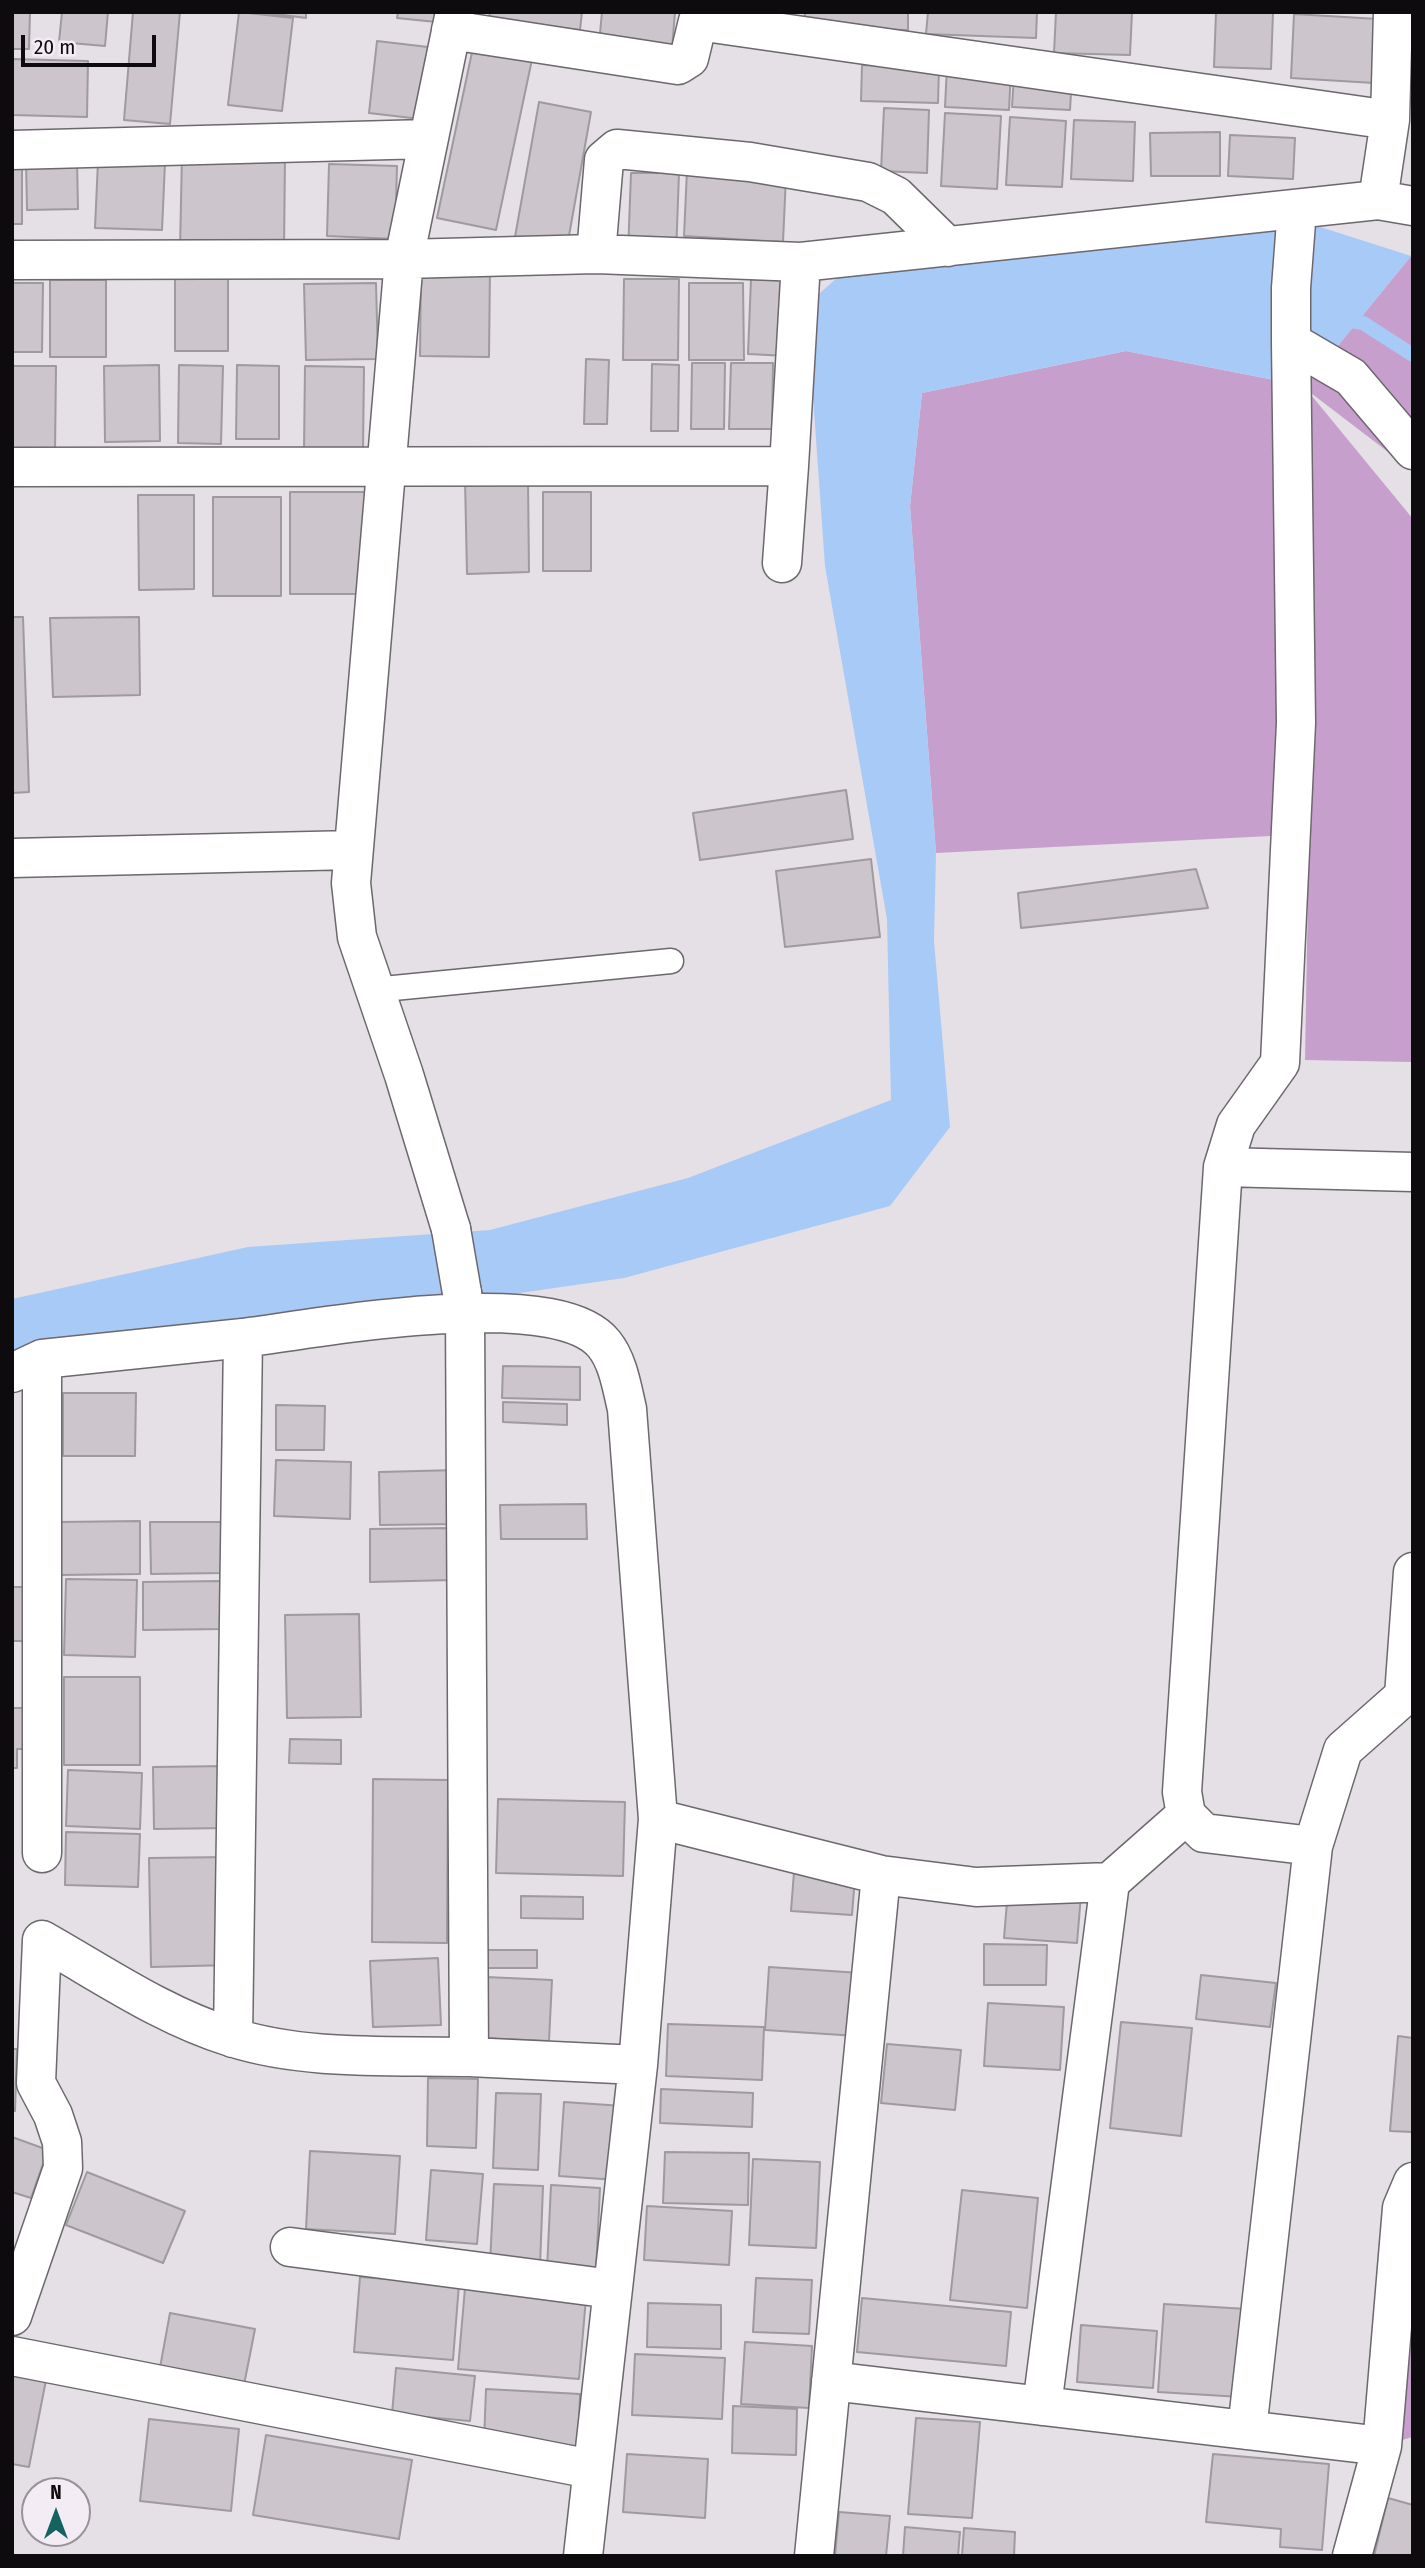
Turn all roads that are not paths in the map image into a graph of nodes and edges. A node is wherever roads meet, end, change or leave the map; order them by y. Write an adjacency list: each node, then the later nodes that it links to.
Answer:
1 (1393, 12): 3 (street)
2 (453, 21): 3 (street); 4 (street)
3 (1390, 120): 6 (street)
4 (428, 139): 5 (street); 10 (street)
5 (12, 149)
6 (1395, 203): 7 (street)
7 (1297, 209): 8 (street); 13 (street)
8 (948, 247): 9 (street); 12 (street)
9 (596, 254): 10 (street); 12 (street)
10 (404, 259): 11 (street); 17 (street)
11 (12, 260)
12 (801, 262): 15 (street)
13 (1291, 337): 14 (street); 23 (street)
14 (1413, 450)
15 (789, 466): 17 (street); 18 (street)
16 (12, 467): 17 (street)
17 (384, 467): 19 (street)
18 (782, 563)
19 (353, 850): 20 (street); 22 (street)
20 (12, 858)
21 (671, 961): 22 (lane)
22 (373, 990): 25 (street)
23 (1223, 1167): 24 (street); 29 (street)
24 (1413, 1173)
25 (463, 1303): 26 (street); 30 (street); 36 (street)
26 (243, 1338): 27 (street); 35 (street)
27 (27, 1366): 32 (street)
28 (1413, 1572): 31 (street)
29 (1186, 1815): 31 (street); 34 (street)
30 (658, 1819): 33 (street); 37 (street)
31 (1313, 1846): 45 (street)
32 (42, 1853)
33 (881, 1875): 34 (street); 43 (street)
34 (1110, 1882): 44 (street)
35 (233, 2038): 36 (street); 41 (street)
36 (469, 2057): 37 (street)
37 (638, 2064): 40 (street)
38 (1413, 2182): 46 (street)
39 (290, 2247): 40 (street)
40 (612, 2289): 47 (street)
41 (12, 2316)
42 (12, 2356): 47 (street)
43 (831, 2381): 44 (street); 49 (street)
44 (1042, 2406): 45 (street)
45 (1247, 2430): 46 (street)
46 (1382, 2446): 50 (street)
47 (591, 2469): 48 (street)
48 (583, 2556)
49 (814, 2556)
50 (1352, 2556)

